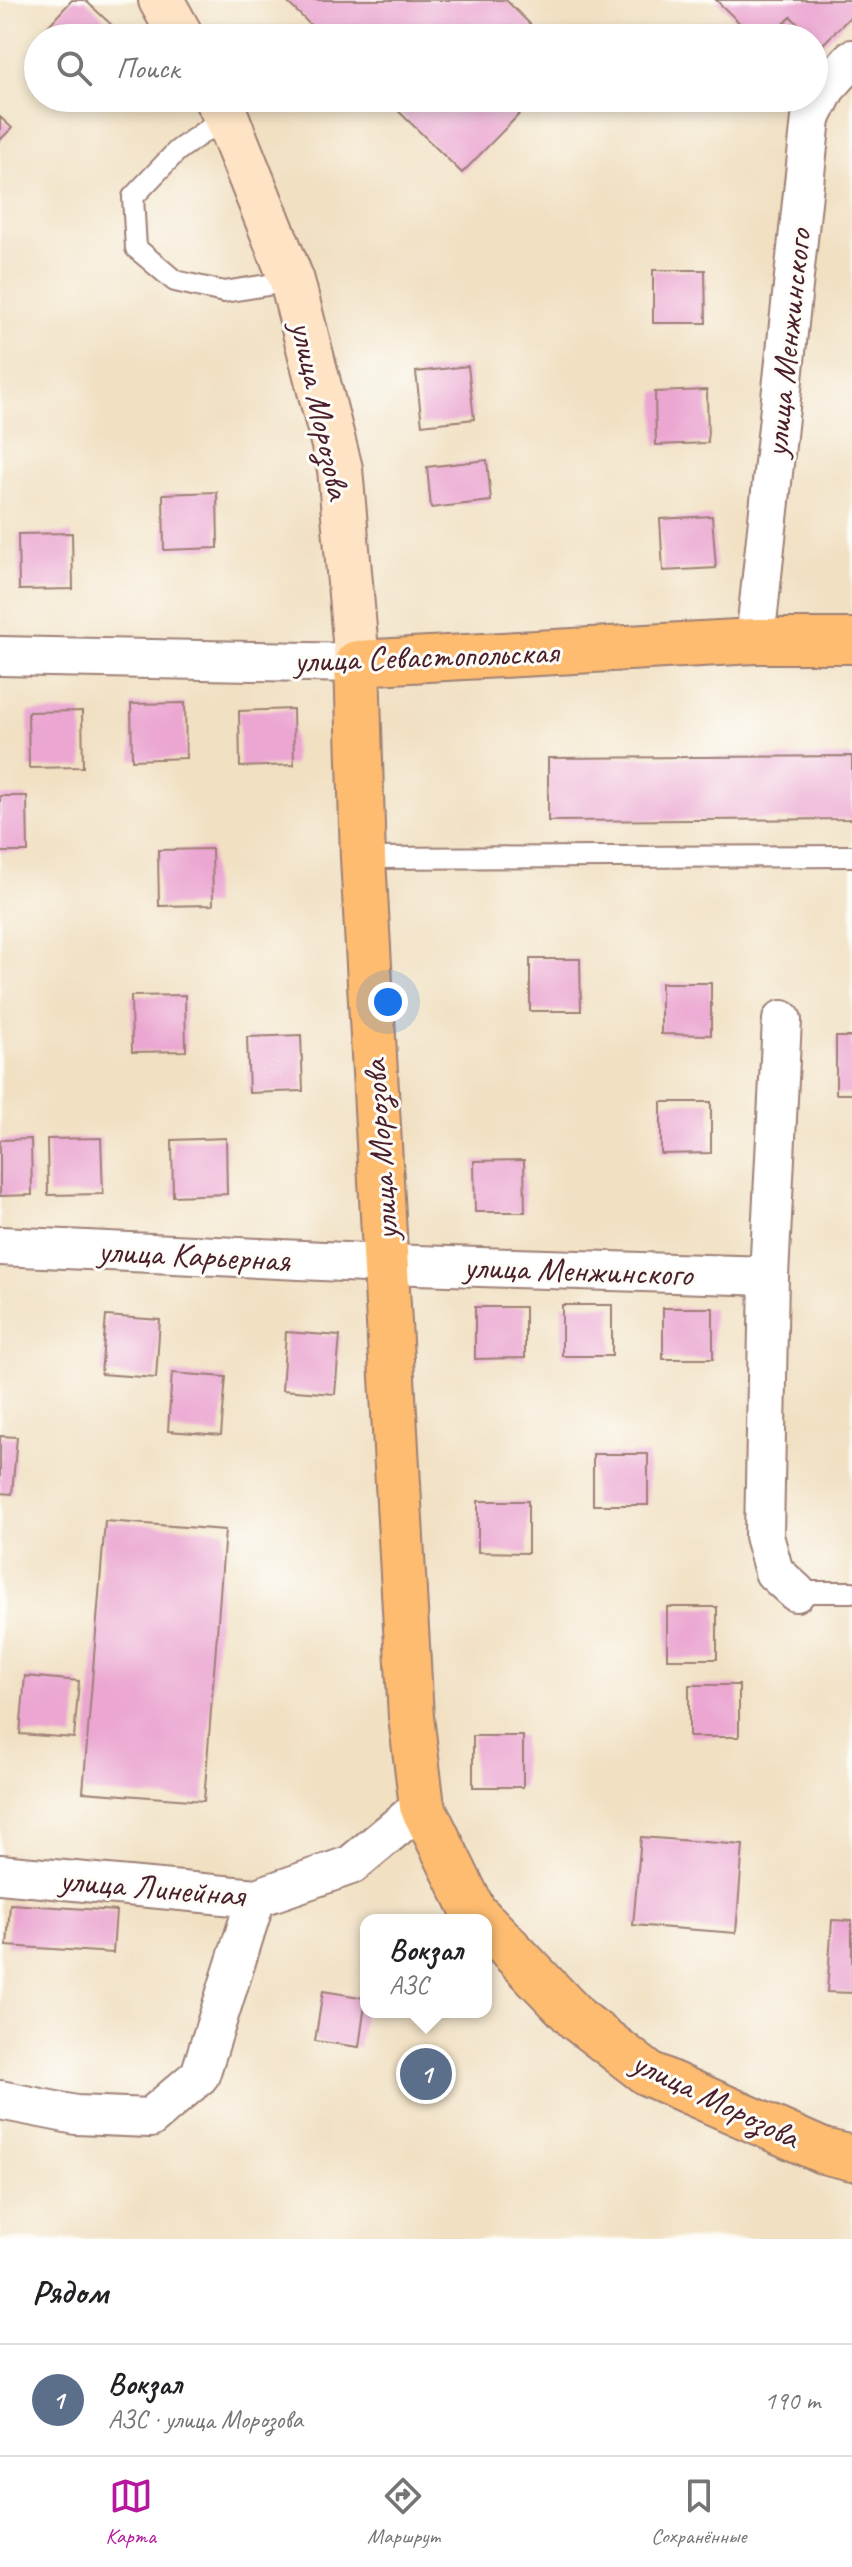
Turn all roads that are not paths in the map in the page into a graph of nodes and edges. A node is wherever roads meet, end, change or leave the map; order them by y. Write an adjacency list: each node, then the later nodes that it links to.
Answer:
1 (161, 0): 2 (main road)
2 (174, 24)
3 (852, 59): 4 (street, улица Менжинского)
4 (828, 86)
5 (216, 112): 8 (lane)
6 (223, 112): 8 (main road, улица Морозова)
7 (814, 112): 9 (street, улица Менжинского)
8 (292, 281): 12 (main road, улица Морозова)
9 (755, 641): 10 (main road, улица Севастопольская); 12 (main road, улица Севастопольская)
10 (852, 641)
11 (0, 656): 12 (street, улица Севастопольская)
12 (357, 663): 14 (main road, улица Морозова)
13 (852, 856): 14 (lane)
14 (363, 858): 17 (main road, улица Морозова)
15 (782, 1020): 18 (street)
16 (0, 1246): 17 (street, улица Карьерная)
17 (387, 1264): 18 (street, улица Менжинского); 21 (main road, улица Морозова)
18 (769, 1276): 19 (street)
19 (796, 1592): 20 (lane)
20 (852, 1592)
21 (422, 1806): 23 (street, улица Линейная); 24 (main road, улица Морозова)
22 (0, 1874): 23 (street, улица Линейная)
23 (256, 1898): 26 (street)
24 (476, 1914)
25 (492, 1930): 27 (main road, улица Морозова)
26 (0, 2100)
27 (852, 2158)

